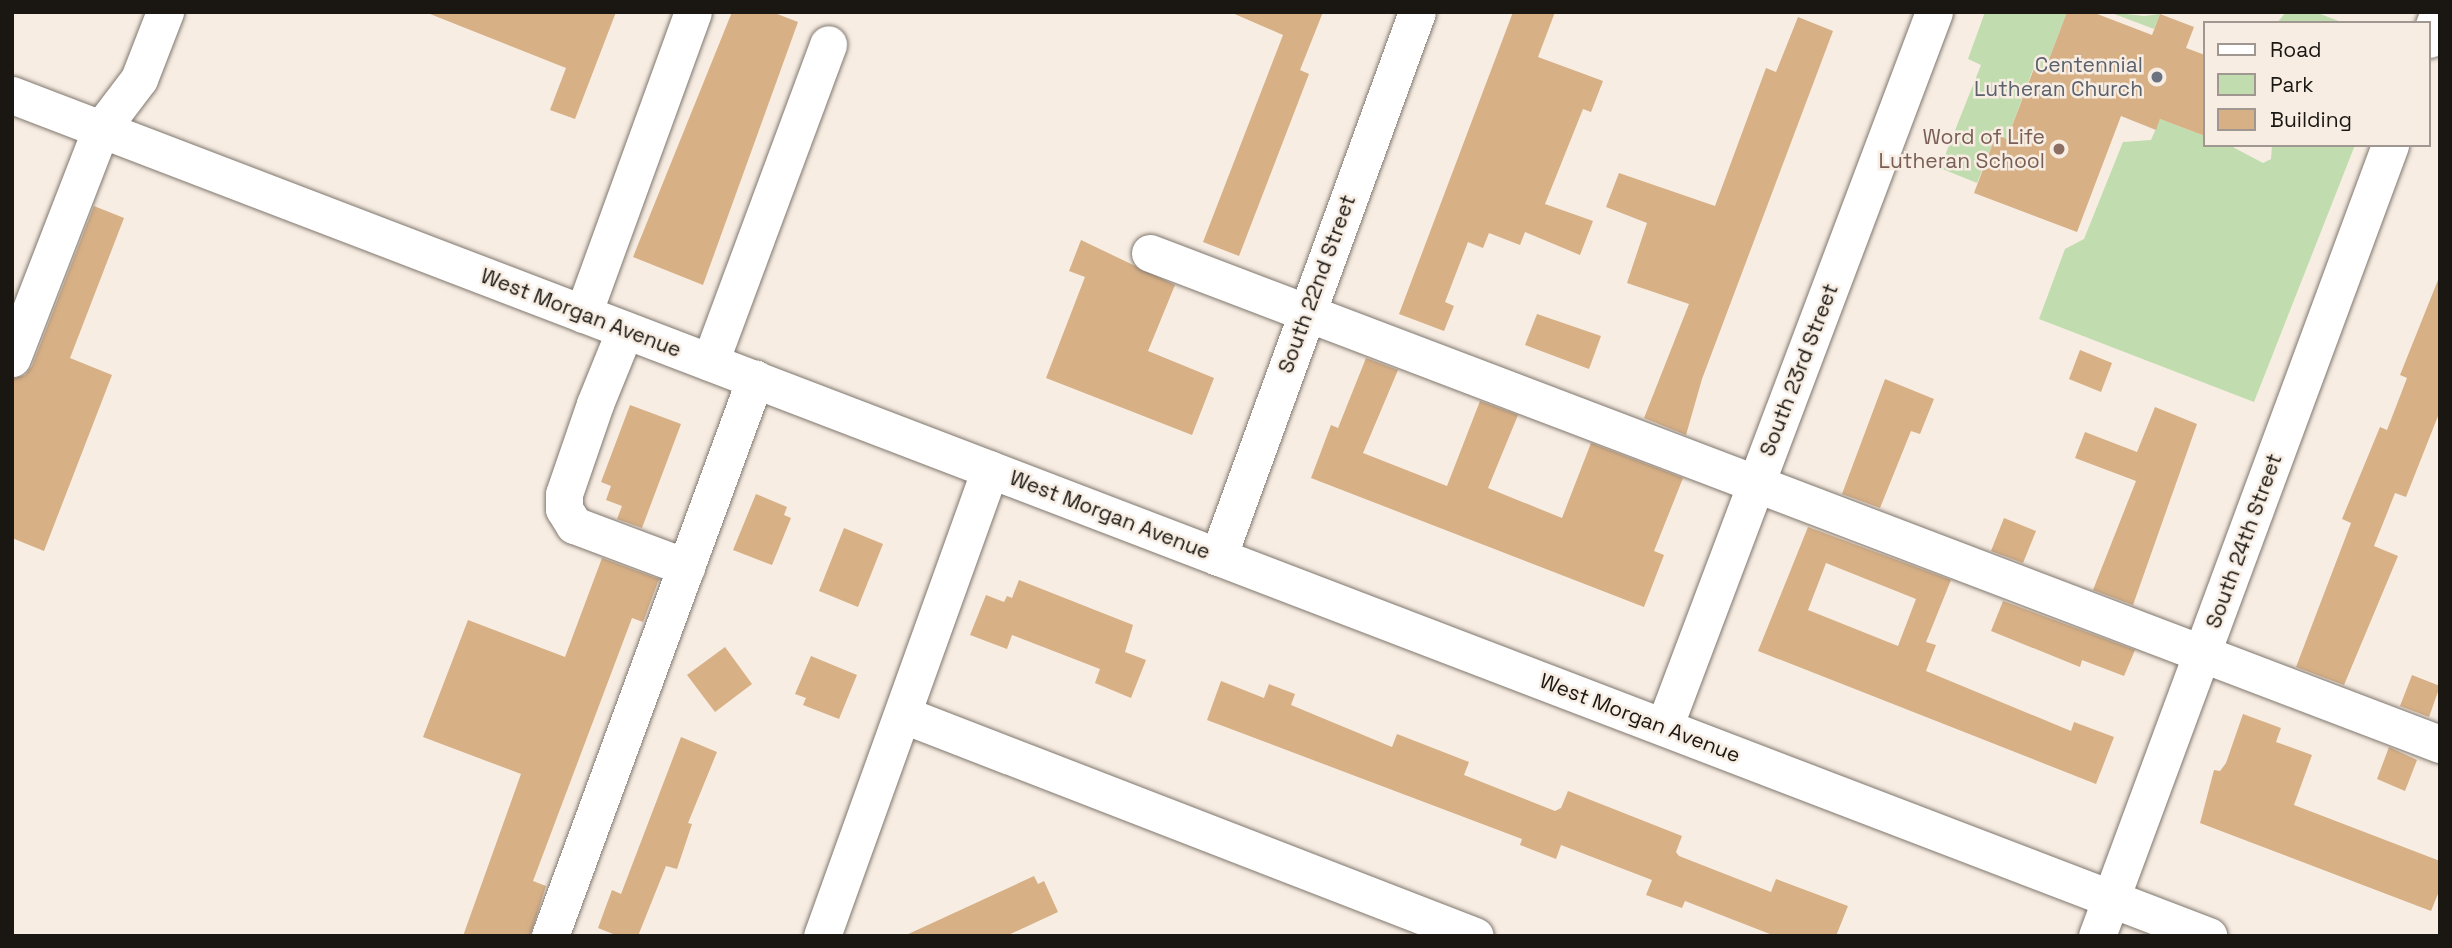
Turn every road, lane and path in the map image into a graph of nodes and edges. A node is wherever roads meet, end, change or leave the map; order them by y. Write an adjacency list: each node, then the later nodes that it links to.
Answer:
1 (165, 12): 7 (street)
2 (693, 12): 11 (street)
3 (1417, 12): 10 (street, South 22nd Street)
4 (1934, 12): 17 (street, South 23rd Street)
5 (828, 44): 14 (street)
6 (12, 95): 7 (street, West Morgan Avenue)
7 (101, 129): 11 (street, West Morgan Avenue); 13 (street)
8 (2389, 147): 20 (street, South 24th Street)
9 (1150, 253): 10 (street)
10 (1307, 312): 17 (street); 18 (street, South 22nd Street)
11 (583, 314): 12 (street, West Morgan Avenue)
12 (625, 330): 14 (street, West Morgan Avenue); 19 (street)
13 (12, 358)
14 (709, 362): 15 (street, West Morgan Avenue)
15 (755, 379): 16 (street, West Morgan Avenue); 19 (street)
16 (990, 469): 18 (street, West Morgan Avenue); 21 (street)
17 (1756, 483): 20 (street); 22 (street, South 23rd Street)
18 (1218, 557): 22 (street, West Morgan Avenue)
19 (686, 567): 25 (street)
20 (2202, 655): 23 (street); 24 (street, South 24th Street)
21 (904, 715): 26 (street); 27 (street)
22 (1664, 727): 24 (street, West Morgan Avenue)
23 (2440, 744)
24 (2112, 899): 28 (street, South 24th Street); 29 (street, West Morgan Avenue)
25 (550, 936)
26 (822, 936)
27 (1475, 936)
28 (2097, 936)
29 (2209, 936)

